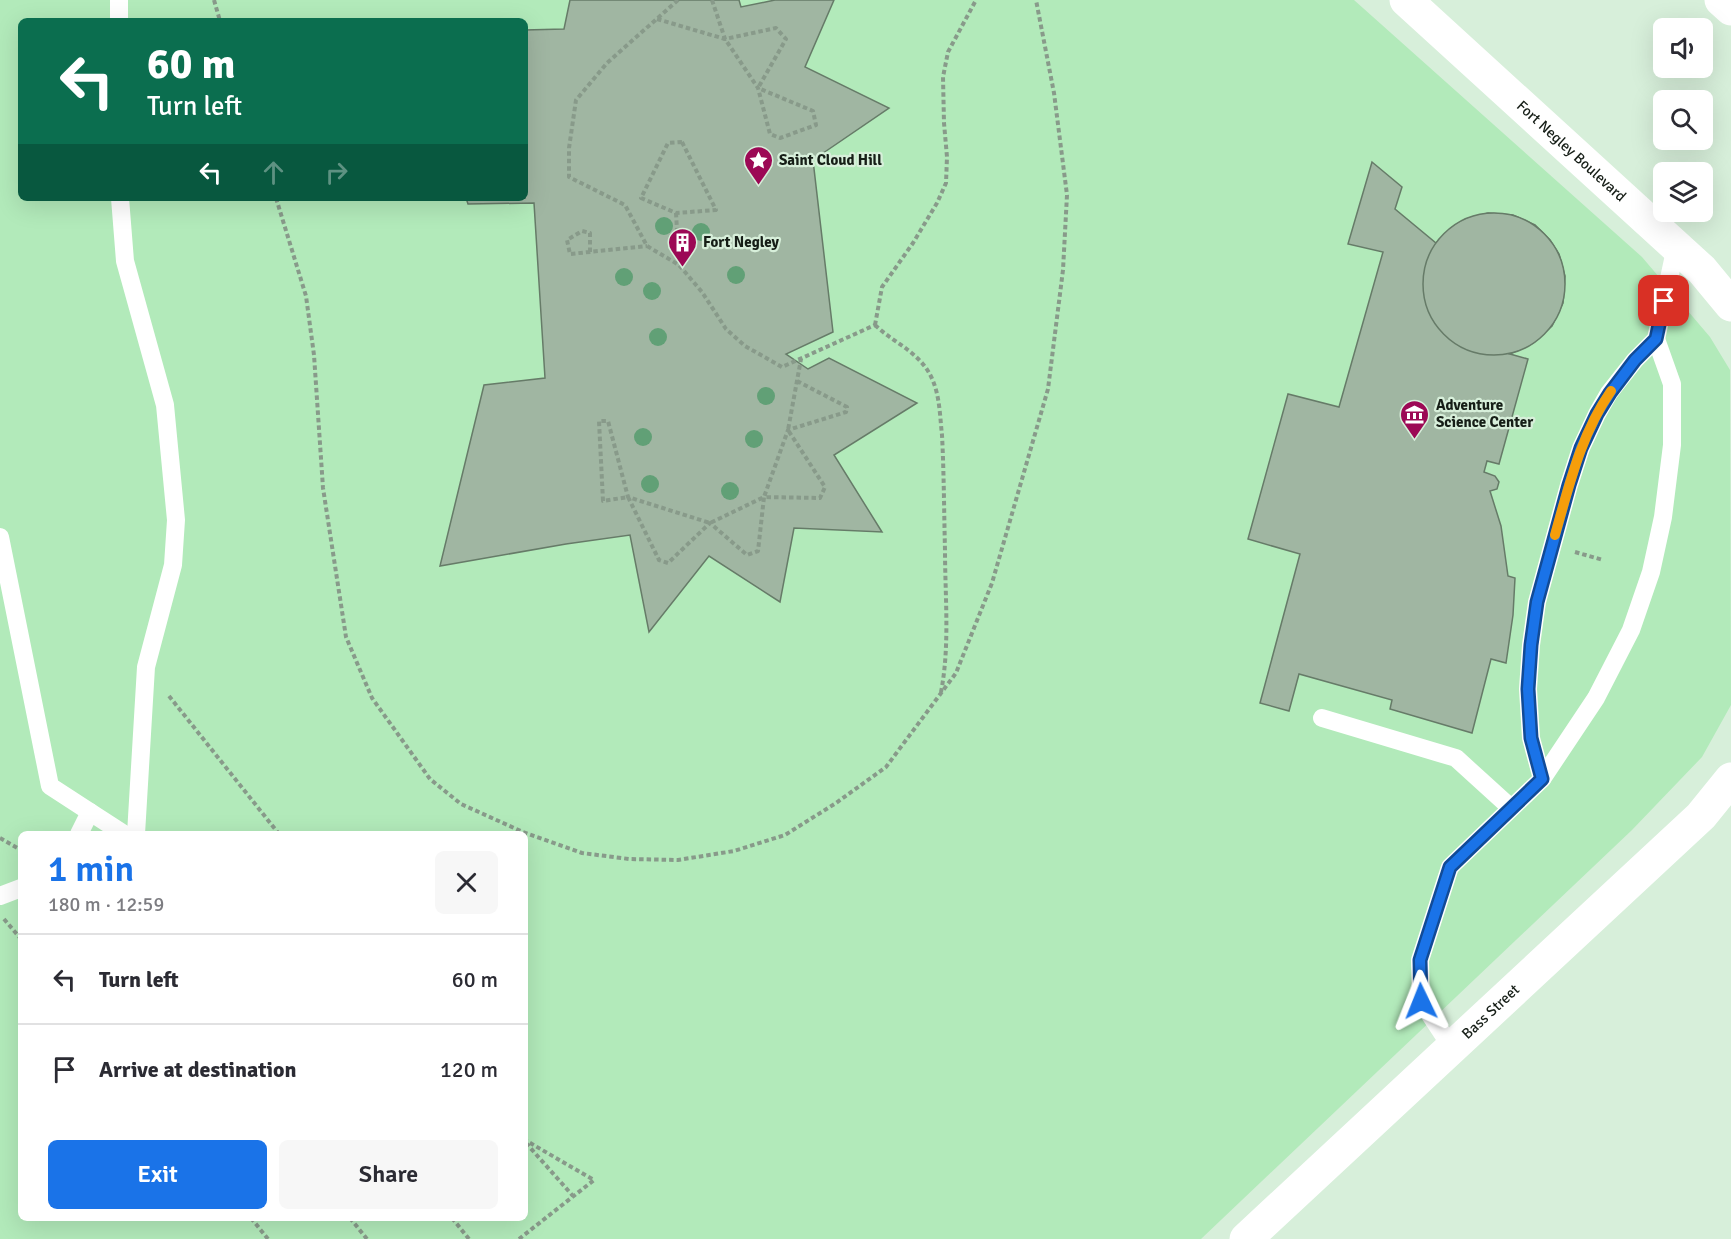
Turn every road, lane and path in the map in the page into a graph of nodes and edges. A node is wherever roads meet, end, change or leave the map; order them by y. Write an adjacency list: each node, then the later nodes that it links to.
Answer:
1 (119, 0): 10 (lane)
2 (214, 0): 11 (path)
3 (678, 0): 12 (path)
4 (712, 0): 13 (path)
5 (976, 0): 23 (path)
6 (1036, 0): 35 (path)
7 (1406, 0): 19 (main road, Fort Negley Boulevard)
8 (1721, 0): 9 (main road)
9 (1731, 9)
10 (119, 18)
11 (219, 18)
12 (656, 19): 13 (path); 18 (path)
13 (725, 39): 14 (path); 14 (path)
14 (758, 88): 14 (path)
15 (120, 201): 34 (lane)
16 (277, 201): 45 (path)
17 (676, 213): 17 (path); 21 (path)
18 (647, 246): 20 (path); 21 (path)
19 (1676, 246): 22 (main road, Fort Negley Boulevard); 24 (lane)
20 (590, 252): 20 (path)
21 (679, 265): 25 (path)
22 (1731, 305)
23 (875, 325): 25 (path); 35 (path)
24 (1656, 339): 37 (lane); 37 (lane)
25 (801, 359): 26 (path)
26 (797, 381): 27 (path); 27 (path)
27 (788, 430): 29 (path); 29 (path)
28 (628, 497): 28 (path); 30 (path); 30 (path)
29 (764, 497): 30 (path); 30 (path)
30 (710, 523)
31 (0, 537): 40 (lane)
32 (1571, 551): 33 (path)
33 (1603, 560)
34 (146, 668): 43 (lane); 44 (path)
35 (940, 696): 46 (path)
36 (1323, 718): 39 (lane)
37 (1542, 779): 39 (lane)
38 (1731, 779): 53 (main road, Bass Street)
39 (1511, 808): 53 (lane)
40 (90, 812): 41 (lane); 42 (lane)
41 (80, 831)
42 (119, 831)
43 (136, 831)
44 (277, 831)
45 (520, 831)
46 (528, 834)
47 (0, 837): 48 (path)
48 (18, 848)
49 (18, 889): 50 (lane)
50 (0, 896)
51 (0, 913): 52 (path)
52 (18, 935)
53 (1452, 1047): 64 (main road, Bass Street)
54 (528, 1143): 56 (path)
55 (528, 1144): 56 (path)
56 (573, 1196): 63 (path)
57 (253, 1221): 60 (path)
58 (352, 1221): 61 (path)
59 (454, 1221): 62 (path)
60 (268, 1239)
61 (367, 1239)
62 (469, 1239)
63 (519, 1239)
64 (1246, 1239)

